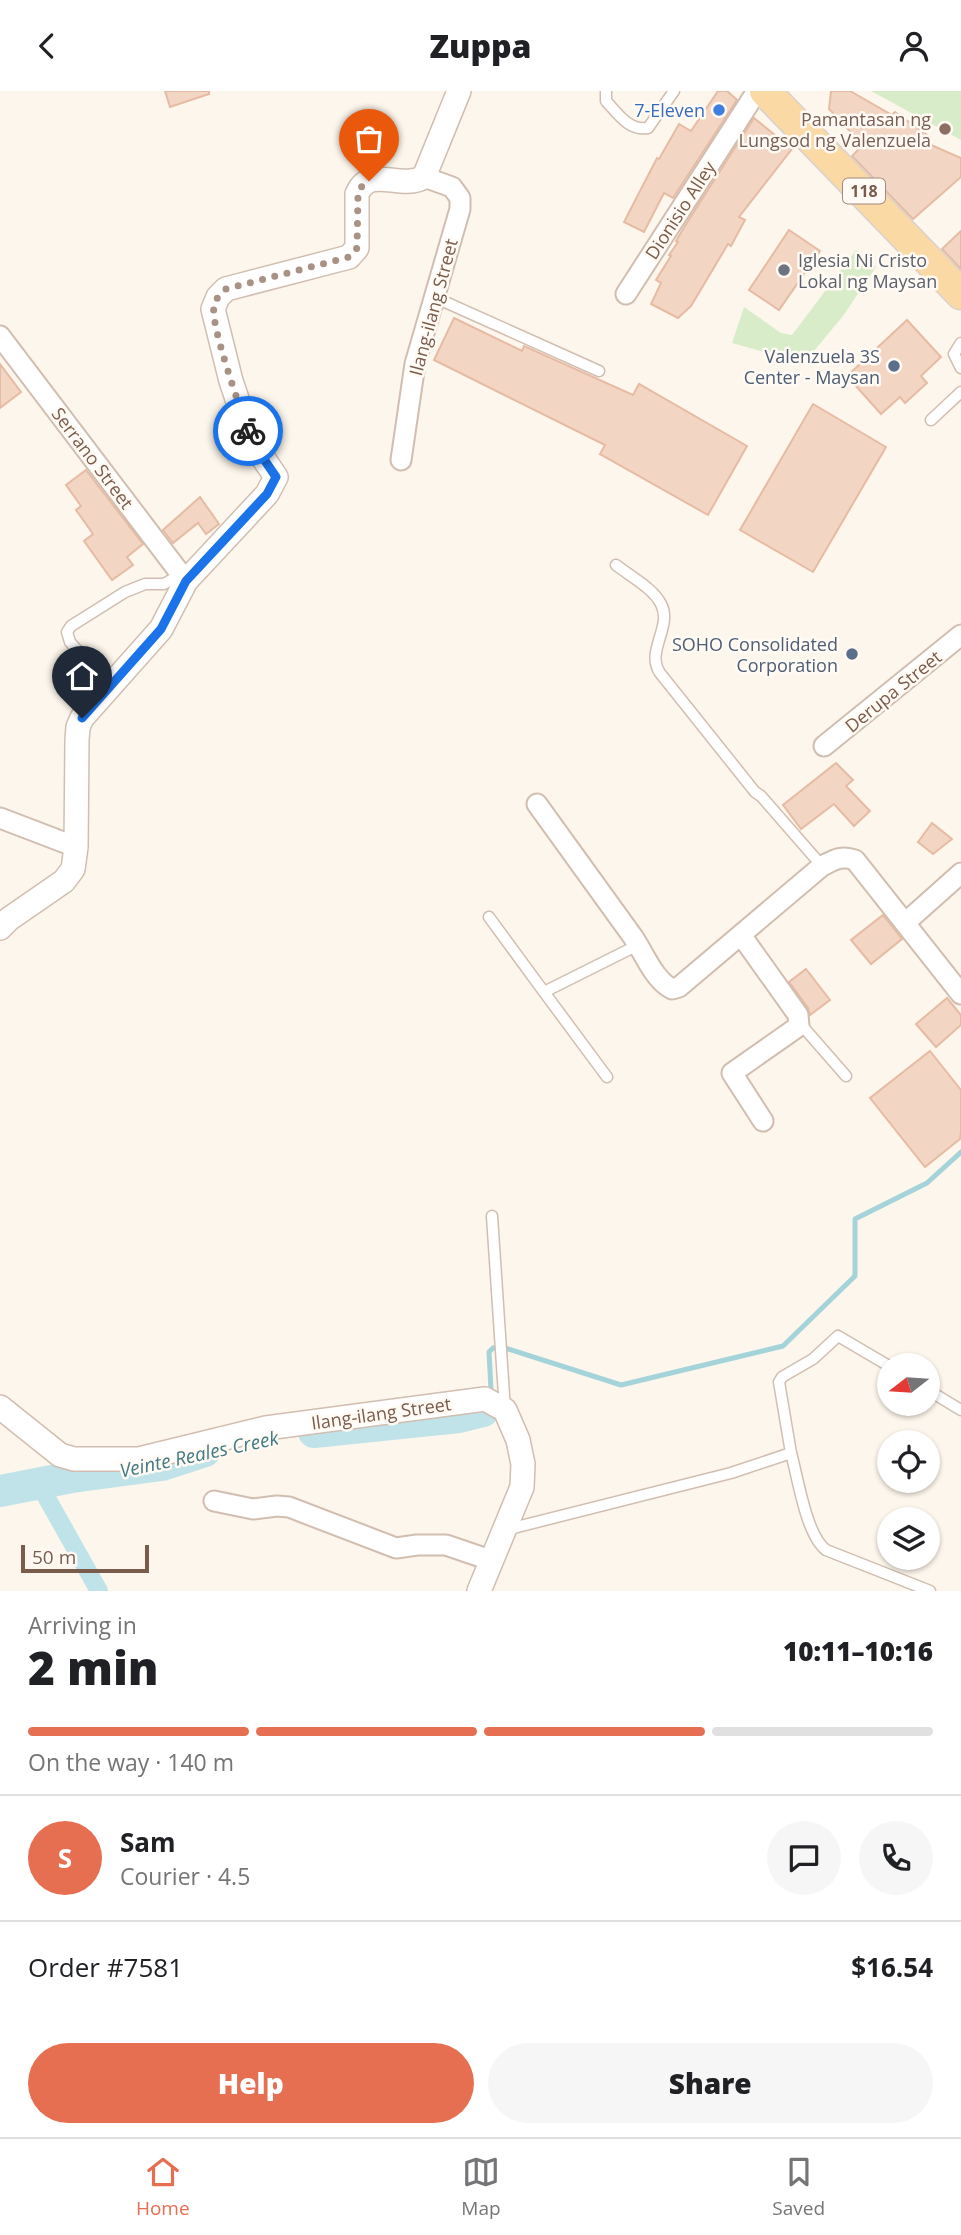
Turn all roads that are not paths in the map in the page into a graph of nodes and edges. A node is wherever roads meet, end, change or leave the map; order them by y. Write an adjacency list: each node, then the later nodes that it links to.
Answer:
1 (459, 91): 6 (street)
2 (606, 91): 3 (lane)
3 (674, 91)
4 (757, 91): 8 (street, Dionisio Alley)
5 (765, 91): 7 (main road, 118)
6 (424, 177): 9 (street, Ilang-ilang Street); 18 (street, Ilang-ilang Street)
7 (961, 293)
8 (626, 294)
9 (434, 297): 13 (lane); 16 (street, Ilang-ilang Street)
10 (0, 336): 18 (street, Serrano Street)
11 (961, 343): 12 (lane)
12 (961, 368)
13 (599, 371)
14 (961, 393): 15 (lane)
15 (932, 420)
16 (401, 460)
17 (616, 565): 25 (lane)
18 (183, 577): 20 (street, Ilang-ilang Street); 20 (lane)
19 (961, 635): 21 (street, Derupa Street)
20 (109, 687): 24 (street, Ilang-ilang Street)
21 (824, 746)
22 (537, 804): 31 (street)
23 (0, 818): 24 (street)
24 (76, 847): 29 (street, Ilang-ilang Street)
25 (822, 866): 28 (street); 30 (street)
26 (961, 873): 28 (street)
27 (489, 917): 32 (lane)
28 (905, 923): 33 (street)
29 (0, 928)
30 (741, 935): 31 (street); 34 (street)
31 (638, 945): 32 (lane)
32 (544, 992): 36 (lane)
33 (961, 994)
34 (799, 1026): 35 (lane); 37 (street)
35 (846, 1076)
36 (607, 1077)
37 (763, 1121)
38 (492, 1216): 42 (lane)
39 (877, 1359): 44 (lane)
40 (940, 1397): 43 (lane)
41 (0, 1407): 42 (street, Ilang-ilang Street)
42 (505, 1410): 46 (street)
43 (961, 1410)
44 (791, 1453): 46 (lane); 49 (lane)
45 (214, 1501): 47 (street)
46 (503, 1530): 47 (street)
47 (490, 1560): 48 (street)
48 (479, 1591)
49 (930, 1591)

